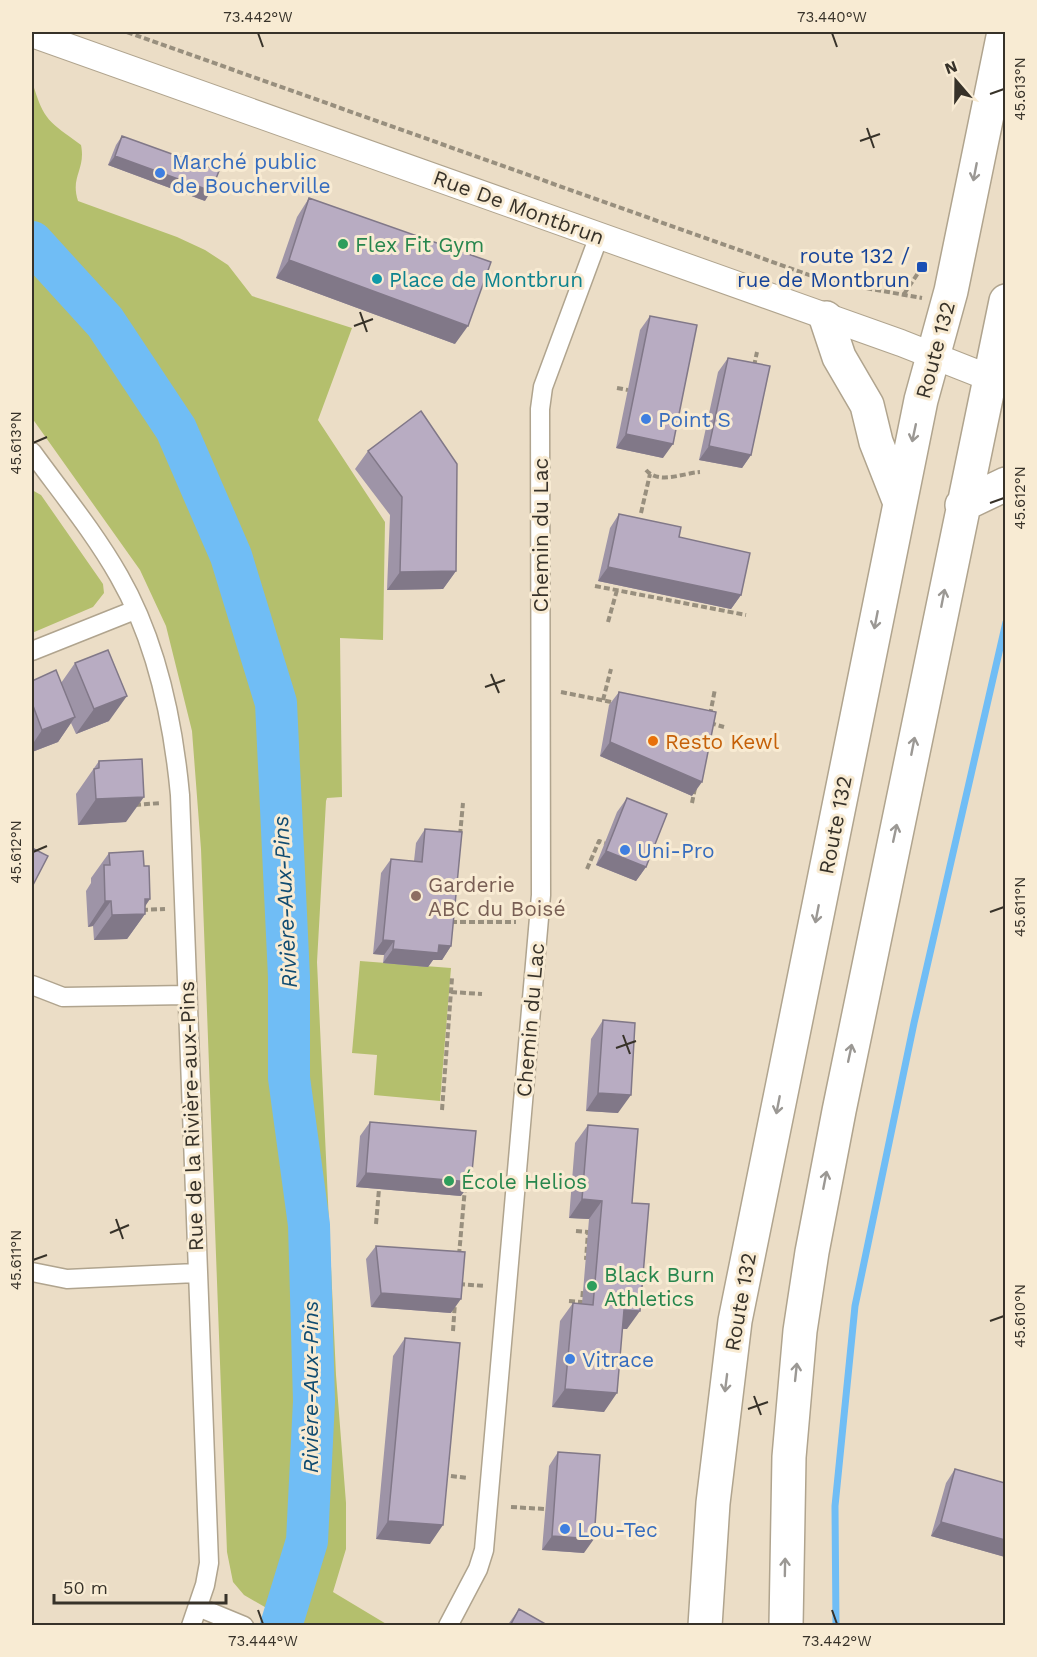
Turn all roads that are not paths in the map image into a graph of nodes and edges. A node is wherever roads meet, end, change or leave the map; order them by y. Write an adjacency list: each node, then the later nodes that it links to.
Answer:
1 (1004, 32): 6 (highway, Route 132, one-way to 6)
2 (32, 34): 3 (street, Rue De Montbrun)
3 (598, 236): 5 (street, Rue De Montbrun); 21 (street, Chemin du Lac)
4 (1005, 301): 7 (highway)
5 (826, 318): 6 (street, Rue De Montbrun); 10 (highway)
6 (934, 356): 7 (street, Rue De Montbrun); 10 (highway, Route 132, one-way to 10)
7 (997, 381): 11 (highway)
8 (33, 459): 12 (street, Rue de la Rivière-aux-Pins)
9 (1005, 484): 11 (highway)
10 (900, 503): 22 (highway, Route 132, one-way to 22)
11 (962, 505): 23 (highway, one-way to 11)
12 (135, 610): 13 (street); 15 (street, Rue de la Rivière-aux-Pins)
13 (32, 651)
14 (32, 985): 15 (street)
15 (187, 995): 17 (street, Rue de la Rivière-aux-Pins)
16 (32, 1272): 17 (street)
17 (196, 1273): 18 (street, Rue de la Rivière-aux-Pins)
18 (198, 1607): 19 (street, Rue de la Rivière-aux-Pins); 20 (street)
19 (191, 1626)
20 (244, 1626)
21 (448, 1626)
22 (705, 1626)
23 (786, 1626)

